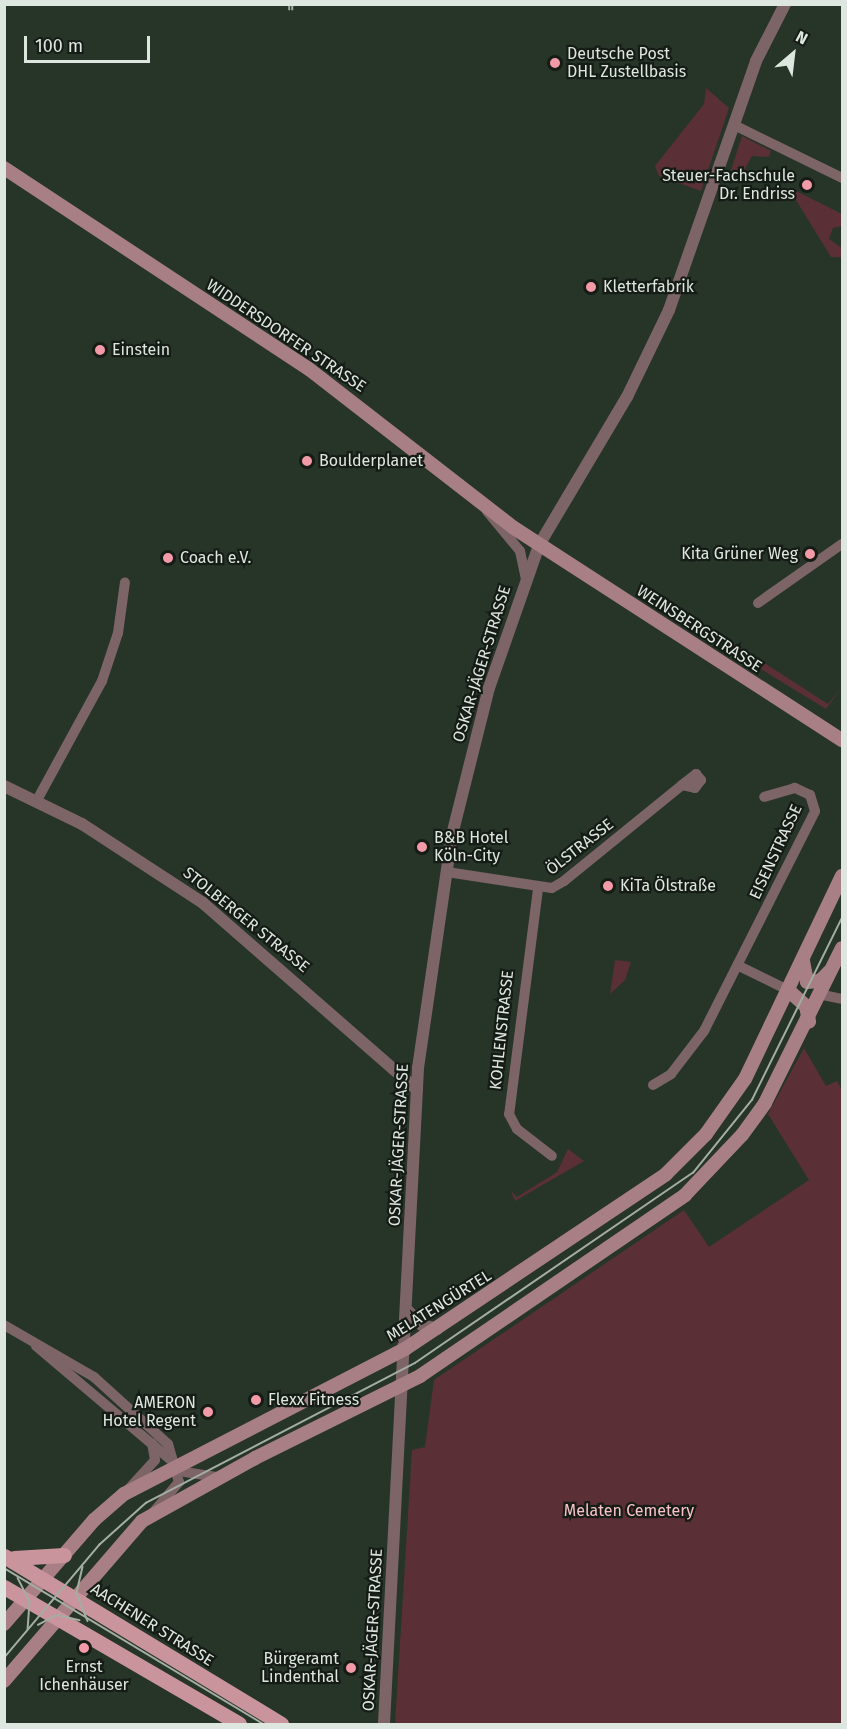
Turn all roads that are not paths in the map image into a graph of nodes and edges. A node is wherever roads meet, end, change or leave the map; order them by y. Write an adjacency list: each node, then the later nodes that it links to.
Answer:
1 (785, 4): 2 (street, OSKAR-JÄGER-STRASSE)
2 (734, 125): 4 (street); 7 (street, OSKAR-JÄGER-STRASSE)
3 (4, 168): 5 (main road, WIDDERSDORFER STRASSE)
4 (843, 178)
5 (485, 508): 7 (main road, WIDDERSDORFER STRASSE); 8 (street, OSKAR-JÄGER-STRASSE)
6 (843, 544): 10 (street)
7 (539, 545): 8 (street, OSKAR-JÄGER-STRASSE); 11 (main road, WEINSBERGSTRASSE)
8 (526, 579): 16 (street, OSKAR-JÄGER-STRASSE)
9 (125, 582): 15 (street)
10 (758, 603)
11 (843, 740)
12 (682, 785): 18 (street, ÖLSTRASSE)
13 (4, 786): 15 (street, STOLBERGER STRASSE)
14 (764, 797): 21 (street, EISENSTRASSE)
15 (36, 802): 28 (street, STOLBERGER STRASSE)
16 (447, 872): 18 (street, ÖLSTRASSE); 28 (street, OSKAR-JÄGER-STRASSE)
17 (843, 876): 20 (main road, MELATENGÜRTEL)
18 (538, 889): 29 (street, KOHLENSTRASSE)
19 (843, 948): 22 (main road)
20 (803, 956): 22 (main road); 23 (main road, MELATENGÜRTEL)
21 (739, 966): 23 (street); 27 (street, EISENSTRASSE)
22 (831, 970): 24 (main road)
23 (788, 990): 26 (main road); 32 (main road, MELATENGÜRTEL)
24 (823, 995): 25 (street); 26 (main road)
25 (843, 999)
26 (809, 1022): 35 (main road)
27 (653, 1085)
28 (417, 1090): 30 (street, OSKAR-JÄGER-STRASSE)
29 (552, 1156)
30 (408, 1311): 32 (street); 34 (street, OSKAR-JÄGER-STRASSE)
31 (4, 1325): 33 (street)
32 (438, 1329): 34 (main road, MELATENGÜRTEL)
33 (27, 1338): 36 (street); 37 (street)
34 (405, 1349): 35 (street, OSKAR-JÄGER-STRASSE); 38 (main road, MELATENGÜRTEL)
35 (402, 1386): 40 (main road); 54 (street, OSKAR-JÄGER-STRASSE)
36 (152, 1443): 39 (street); 41 (street)
37 (172, 1450): 38 (street); 39 (street)
38 (192, 1458): 39 (main road, MELATENGÜRTEL)
39 (177, 1466): 40 (street); 41 (main road, MELATENGÜRTEL); 42 (street)
40 (218, 1477): 42 (main road)
41 (124, 1494): 43 (main road, MELATENGÜRTEL)
42 (152, 1515): 47 (main road)
43 (64, 1555): 44 (main road); 45 (main road, MELATENGÜRTEL)
44 (4, 1556): 45 (main road, AACHENER STRASSE)
45 (43, 1579): 47 (main road, AACHENER STRASSE); 48 (main road, MELATENGÜRTEL)
46 (4, 1587): 48 (main road)
47 (72, 1597): 49 (main road); 53 (main road, AACHENER STRASSE)
48 (25, 1599): 49 (main road); 50 (main road, MELATENGÜRTEL)
49 (55, 1618): 51 (main road); 52 (main road)
50 (4, 1624)
51 (4, 1681)
52 (239, 1725)
53 (281, 1725)
54 (384, 1725)

